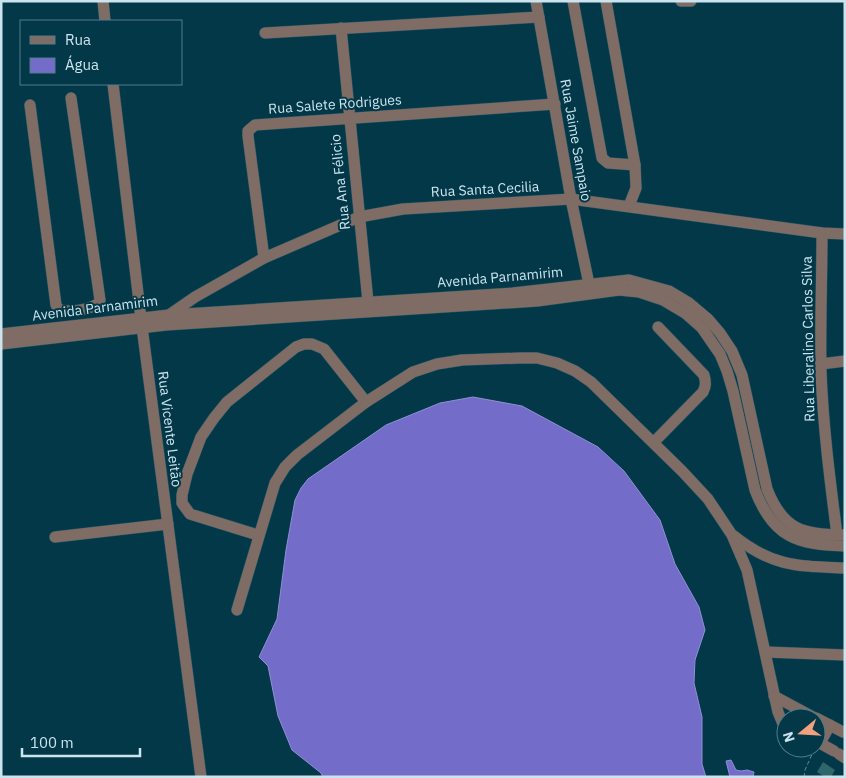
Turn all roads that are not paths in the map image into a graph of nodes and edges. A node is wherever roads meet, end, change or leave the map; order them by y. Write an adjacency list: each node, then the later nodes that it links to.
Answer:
1 (103, 1): 8 (street)
2 (536, 1): 7 (street, Rua Jaime Sampaio)
3 (573, 1): 16 (street)
4 (606, 1): 16 (street)
5 (681, 1): 6 (street)
6 (691, 1)
7 (538, 17): 9 (street); 13 (street, Rua Jaime Sampaio)
8 (105, 20)
9 (341, 28): 10 (street); 15 (street, Rua Ana Félicio)
10 (265, 34)
11 (113, 85): 27 (street, Rua Vicente Leitão)
12 (71, 98): 25 (street)
13 (555, 104): 15 (street, Rua Salete Rodrigues); 17 (street, Rua Jaime Sampaio)
14 (30, 105): 25 (street)
15 (349, 118): 19 (street, Rua Ana Félicio); 22 (street, Rua Salete Rodrigues)
16 (636, 165): 18 (street)
17 (571, 199): 18 (street, Rua Santa Cecilia); 19 (street, Rua Santa Cecilia); 23 (street, Rua Jaime Sampaio)
18 (628, 206): 20 (street, Rua Santa Cecilia)
19 (359, 217): 22 (street, Rua Santa Cecilia); 24 (street, Rua Ana Félicio)
20 (822, 233): 21 (street, Rua Santa Cecilia); 33 (street, Rua Liberalino Carlos Silva)
21 (845, 234)
22 (264, 258): 26 (street, Rua Santa Cecilia)
23 (589, 284): 24 (street, Avenida Parnamirim); 35 (street, Avenida Parnamirim)
24 (368, 302): 26 (street, Avenida Parnamirim)
25 (72, 310): 28 (street)
26 (169, 315): 27 (street, Rua Santa Cecilia)
27 (145, 324): 28 (street, Avenida Parnamirim); 31 (street, Avenida Parnamirim); 35 (street, Avenida Parnamirim); 37 (street, Rua Vicente Leitão)
28 (74, 325): 30 (street, Avenida Parnamirim)
29 (658, 327): 36 (street)
30 (1, 334)
31 (1, 344)
32 (845, 361): 33 (street)
33 (821, 364): 40 (street, Rua Liberalino Carlos Silva)
34 (366, 402): 36 (street); 38 (street); 38 (street)
35 (749, 437): 40 (street, Avenida Parnamirim); 42 (street, Avenida Parnamirim)
36 (654, 442): 39 (street)
37 (168, 524): 41 (street); 60 (street, Rua Vicente Leitão)
38 (258, 535): 46 (street)
39 (732, 535): 43 (street); 45 (street)
40 (841, 535)
41 (55, 538)
42 (845, 546)
43 (767, 558): 44 (street); 45 (street)
44 (845, 568)
45 (749, 578): 47 (street)
46 (237, 610)
47 (766, 652): 48 (street); 49 (street)
48 (845, 655)
49 (774, 696): 50 (street); 51 (street)
50 (789, 704): 52 (street); 53 (street)
51 (777, 708)
52 (781, 708)
53 (797, 708)
54 (826, 723): 55 (street)
55 (830, 725): 56 (street); 57 (street)
56 (826, 731)
57 (843, 732)
58 (826, 747): 59 (street)
59 (839, 754)
60 (201, 777)

